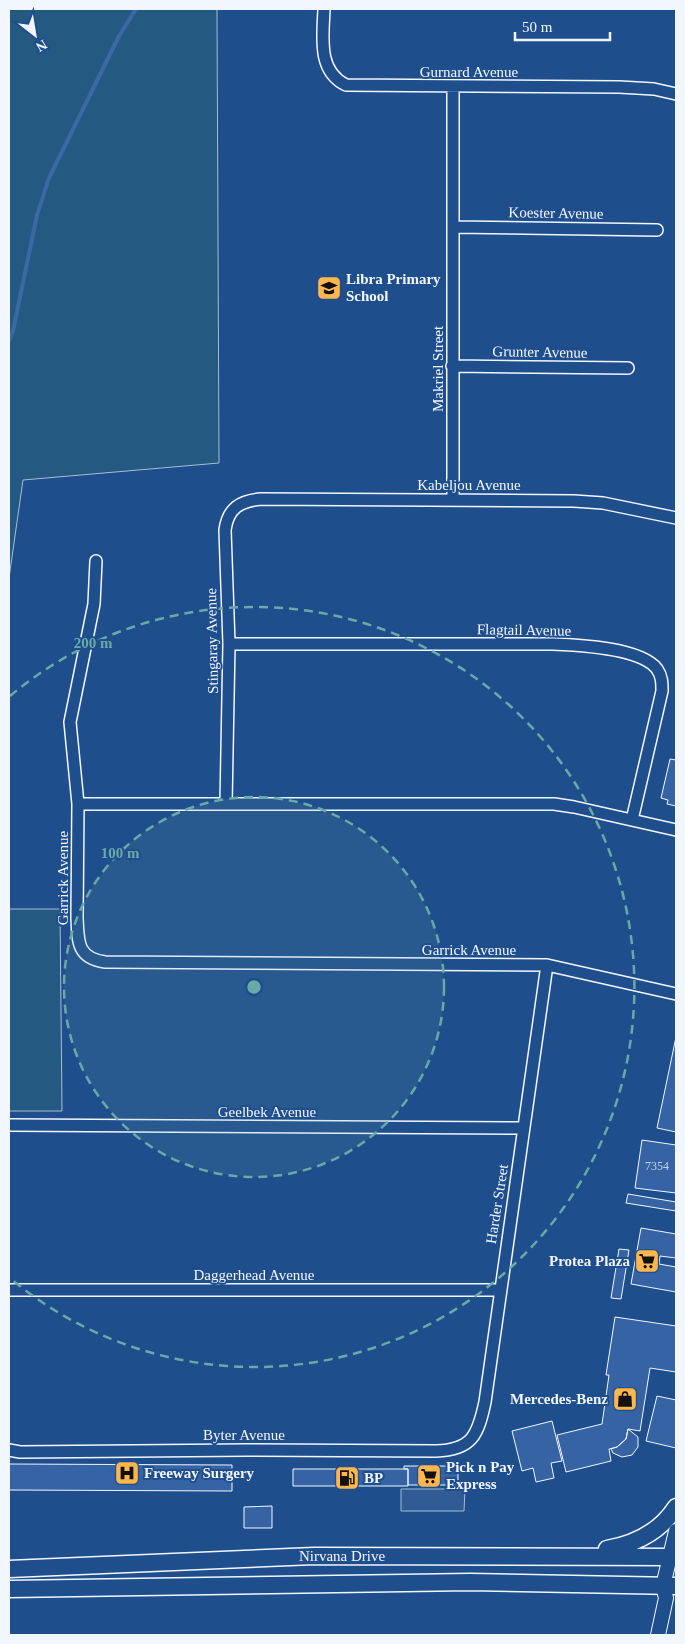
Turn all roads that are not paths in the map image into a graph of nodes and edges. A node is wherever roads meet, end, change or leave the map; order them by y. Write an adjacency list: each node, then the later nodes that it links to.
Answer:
1 (324, 9): 2 (street, Gurnard Avenue)
2 (453, 87): 3 (street, Gurnard Avenue); 4 (street, Makriel Street)
3 (676, 94)
4 (454, 227): 5 (street, Koester Avenue); 6 (street, Makriel Street)
5 (657, 230)
6 (452, 366): 7 (street, Grunter Avenue); 9 (street, Makriel Street)
7 (628, 368)
8 (261, 499): 9 (street, Kabeljou Avenue); 12 (street, Stingaray Avenue)
9 (453, 500): 10 (street, Kabeljou Avenue)
10 (676, 518)
11 (96, 560): 13 (street, Garrick Avenue)
12 (229, 644): 14 (street, Stingaray Avenue); 15 (street, Flagtail Avenue)
13 (78, 804): 14 (street); 17 (street, Garrick Avenue)
14 (226, 804): 15 (street)
15 (632, 820): 16 (street)
16 (676, 830)
17 (547, 966): 18 (street, Garrick Avenue); 20 (street, Harder Street)
18 (676, 994)
19 (9, 1126): 20 (street, Geelbek Avenue)
20 (524, 1128): 22 (street, Harder Street)
21 (9, 1290): 22 (street, Daggerhead Avenue)
22 (499, 1290): 23 (street, Harder Street)
23 (467, 1443): 24 (street, Byter Avenue)
24 (14, 1451)
25 (676, 1507): 27 (main road)
26 (676, 1531): 28 (street)
27 (571, 1555): 28 (main road, Nirvana Drive); 29 (main road, Nirvana Drive)
28 (673, 1556): 31 (street)
29 (9, 1569)
30 (9, 1589): 31 (main road, Nirvana Drive)
31 (670, 1589): 32 (street)
32 (658, 1635)

